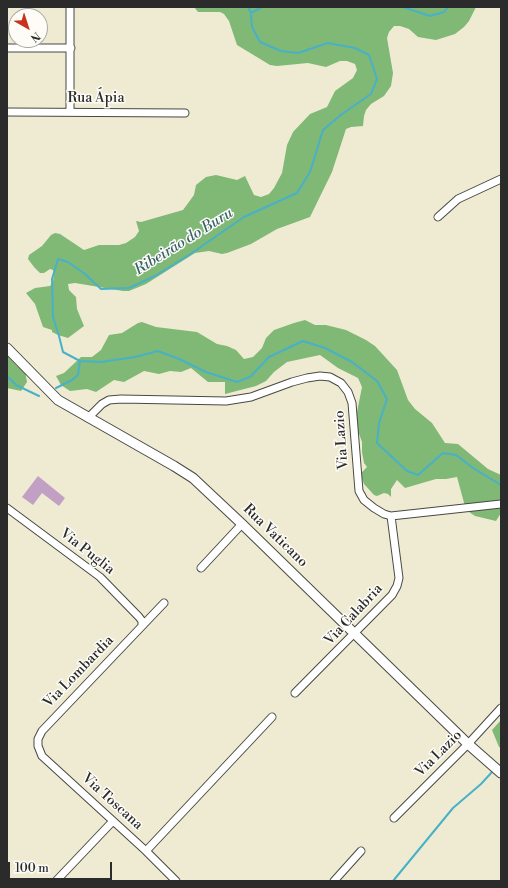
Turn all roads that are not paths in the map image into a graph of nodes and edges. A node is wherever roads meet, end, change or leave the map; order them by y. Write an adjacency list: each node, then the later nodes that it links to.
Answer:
1 (70, 7): 3 (street)
2 (7, 48): 3 (street)
3 (71, 48): 5 (street)
4 (7, 112): 5 (street, Rua Ápia)
5 (70, 112): 6 (street, Rua Ápia)
6 (184, 113)
7 (501, 179): 8 (street)
8 (438, 217)
9 (7, 348): 10 (street, Rua Vaticano)
10 (88, 418): 13 (street, Via Lazio); 14 (street, Rua Vaticano)
11 (501, 504): 13 (street)
12 (7, 508): 17 (street, Via Puglia)
13 (391, 516): 18 (street, Via Calabria)
14 (242, 524): 15 (street); 18 (street, Rua Vaticano)
15 (201, 568)
16 (164, 603): 17 (street, Via Lombardia)
17 (142, 625): 22 (street, Via Lombardia)
18 (355, 634): 19 (street, Via Calabria); 23 (street, Rua Vaticano)
19 (295, 693)
20 (501, 708): 23 (street, Via Lazio)
21 (272, 717): 27 (street)
22 (38, 739): 26 (street, Via Toscana)
23 (468, 744): 24 (street, Rua Vaticano); 25 (street, Via Lazio)
24 (501, 774)
25 (394, 818)
26 (113, 821): 27 (street, Via Toscana); 29 (street)
27 (146, 851): 30 (street, Via Toscana)
28 (361, 851): 31 (street)
29 (56, 881)
30 (176, 881)
31 (334, 881)

